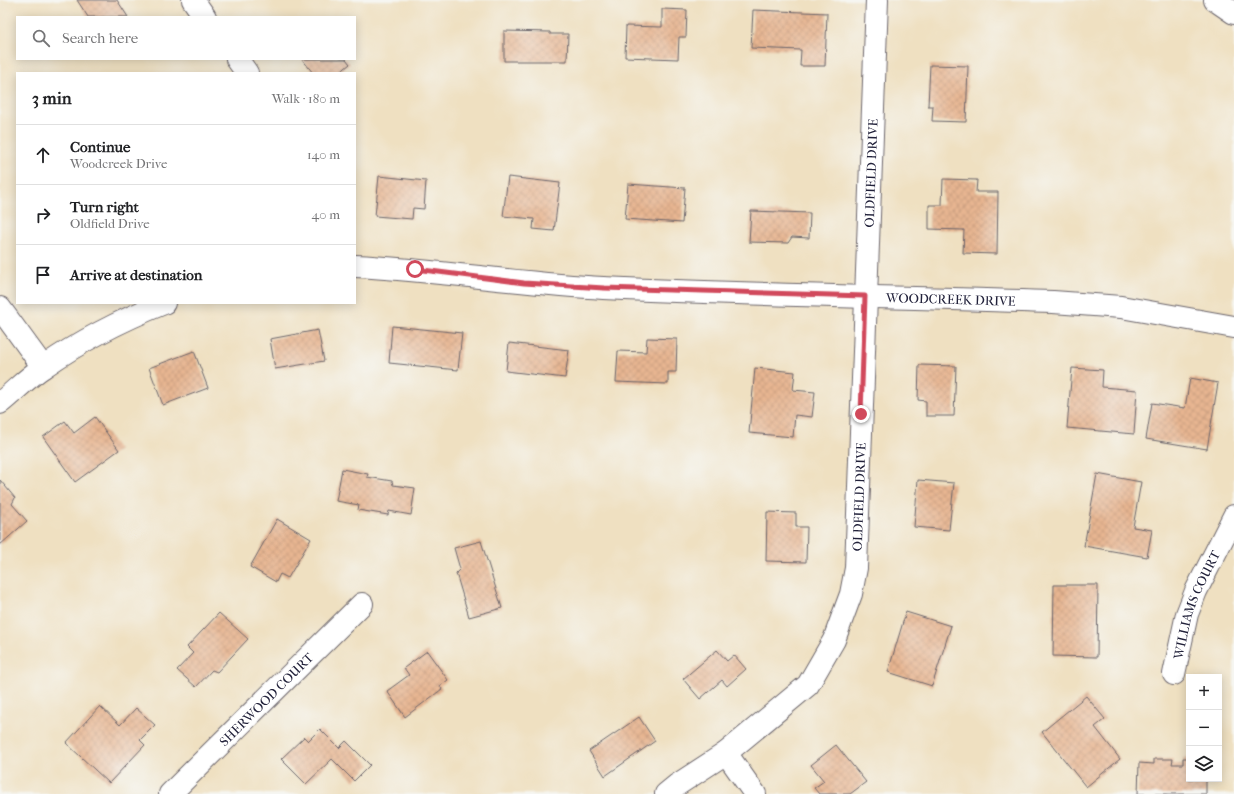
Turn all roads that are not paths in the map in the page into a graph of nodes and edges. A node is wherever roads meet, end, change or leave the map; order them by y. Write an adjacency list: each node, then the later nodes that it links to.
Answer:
1 (192, 0): 5 (street)
2 (877, 0): 9 (street, OLDFIELD DRIVE)
3 (1215, 0): 4 (street)
4 (1234, 13)
5 (204, 16)
6 (238, 60): 7 (street)
7 (246, 72)
8 (356, 266): 9 (street, WOODCREEK DRIVE)
9 (865, 296): 12 (street, WOODCREEK DRIVE); 18 (street, OLDFIELD DRIVE)
10 (162, 304): 13 (street)
11 (0, 308): 13 (street)
12 (1234, 327)
13 (43, 367): 14 (street)
14 (0, 403)
15 (1234, 516): 17 (street, WILLIAMS COURT)
16 (362, 604): 19 (street, SHERWOOD COURT)
17 (1174, 674)
18 (726, 753): 20 (street, OLDFIELD DRIVE); 21 (street)
19 (170, 794)
20 (666, 794)
21 (756, 794)

